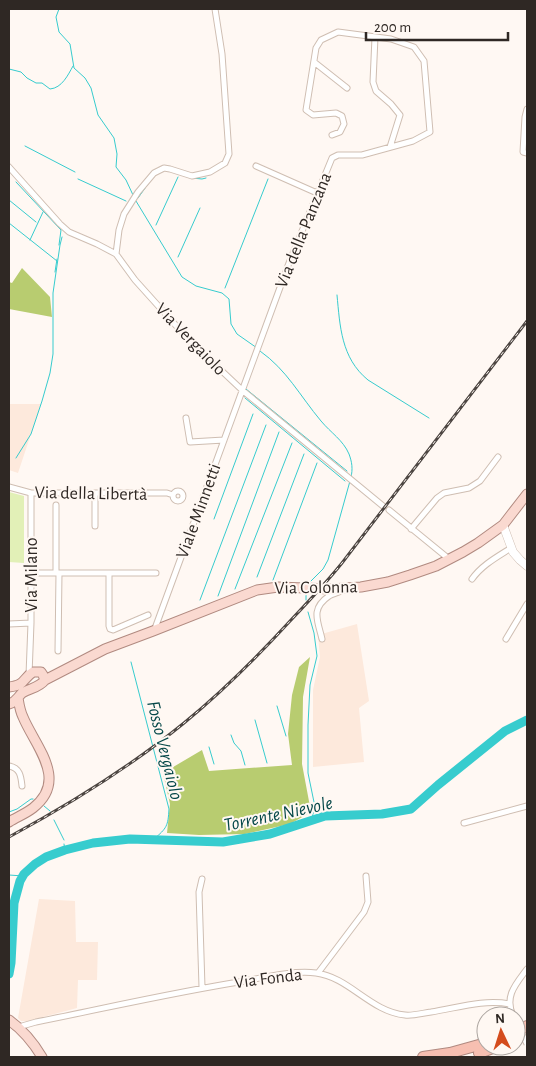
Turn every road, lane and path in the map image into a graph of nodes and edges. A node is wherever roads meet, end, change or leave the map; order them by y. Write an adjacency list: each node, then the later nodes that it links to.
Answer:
1 (215, 9): 12 (street)
2 (375, 37): 3 (street, Via della Panzana); 7 (street); 7 (street, Via della Panzana)
3 (314, 62): 4 (street); 6 (street, Via della Panzana)
4 (347, 88)
5 (527, 109): 8 (street)
6 (332, 135)
7 (390, 147): 11 (street, Via della Panzana)
8 (525, 153)
9 (256, 166): 11 (street)
10 (9, 167): 12 (street, Via Vergaiolo)
11 (318, 192): 13 (street, Via della Panzana)
12 (116, 254): 13 (street, Via Vergaiolo)
13 (242, 390): 15 (street, Viale Minnetti); 23 (street, Via Vergaiolo)
14 (186, 418): 15 (street)
15 (224, 440): 41 (street, Viale Minnetti)
16 (498, 457): 27 (street)
17 (9, 487): 18 (street, Via della Libertà)
18 (31, 493): 19 (street, Via della Libertà); 31 (street, Via Milano)
19 (94, 494): 21 (street, Via della Libertà); 26 (street)
20 (527, 494): 25 (main road, Via Colonna)
21 (173, 495)
22 (56, 505): 32 (street)
23 (383, 506)
24 (389, 510): 27 (street)
25 (502, 525): 28 (main road); 29 (main road, Via Colonna)
26 (94, 526)
27 (412, 529): 29 (street)
28 (511, 548): 30 (main road); 35 (street)
29 (449, 560): 36 (main road, Via Colonna)
30 (527, 566)
31 (30, 573): 32 (street); 39 (street, Via Milano)
32 (58, 573): 33 (street); 44 (street)
33 (109, 573): 34 (street); 38 (street)
34 (156, 573)
35 (472, 579)
36 (331, 592): 41 (main road, Via Colonna); 42 (street)
37 (527, 604): 43 (street)
38 (148, 616)
39 (30, 623): 40 (street); 45 (street, Via Milano)
40 (9, 624)
41 (153, 631): 46 (main road, Via Colonna)
42 (322, 639)
43 (506, 639)
44 (58, 651)
45 (30, 657): 46 (street); 46 (street, Via Milano)
46 (38, 675): 47 (main road); 48 (main road)
47 (9, 687)
48 (13, 702): 52 (main road)
49 (9, 766): 50 (street)
50 (22, 786)
51 (527, 806): 53 (street)
52 (9, 822)
53 (464, 823)
54 (366, 876): 57 (street)
55 (202, 879): 58 (street)
56 (527, 969): 59 (street)
57 (318, 973): 58 (street, Via Fonda); 59 (street, Via Fonda)
58 (202, 987): 61 (street, Via Fonda)
59 (510, 1004)
60 (10, 1020): 61 (main road)
61 (20, 1028): 64 (main road)
62 (476, 1046): 65 (highway)
63 (476, 1053): 66 (highway)
64 (42, 1057)
65 (423, 1057)
66 (463, 1057)

